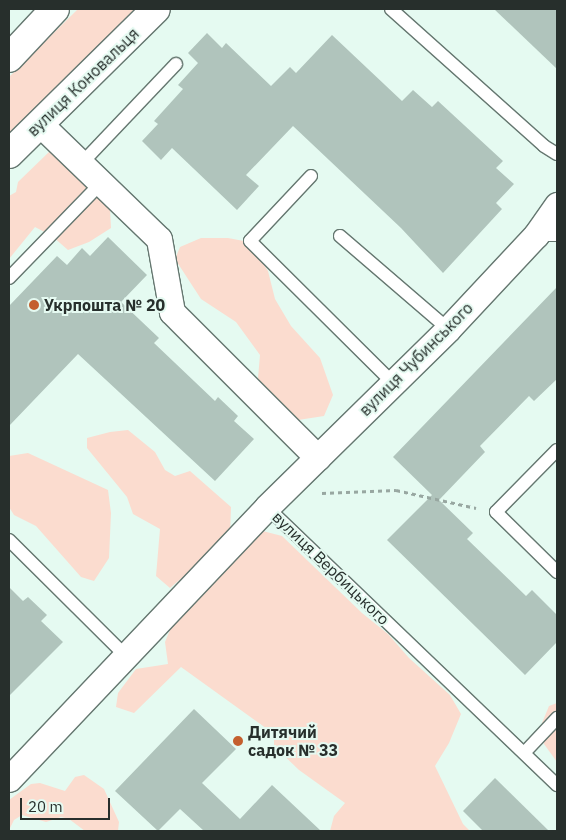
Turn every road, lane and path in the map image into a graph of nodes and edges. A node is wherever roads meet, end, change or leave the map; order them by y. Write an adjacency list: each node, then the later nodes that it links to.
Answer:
1 (56, 9): 4 (main road)
2 (156, 9): 6 (main road, вулиця Коновальця)
3 (391, 9): 8 (lane)
4 (9, 58)
5 (176, 64): 9 (lane)
6 (40, 124): 7 (main road, вулиця Коновальця); 9 (street)
7 (9, 154)
8 (557, 154)
9 (81, 164): 11 (street)
10 (311, 176): 17 (lane)
11 (101, 183): 15 (lane); 19 (street)
12 (557, 205): 13 (street, вулиця Чубинського)
13 (547, 235): 16 (street, вулиця Чубинського)
14 (340, 236): 16 (lane)
15 (9, 278)
16 (448, 329): 17 (street, вулиця Чубинського)
17 (393, 384): 19 (street, вулиця Чубинського)
18 (557, 450): 21 (lane)
19 (318, 458): 20 (street, вулиця Чубинського)
20 (273, 501): 21 (path); 24 (street, вулиця Вербицького); 26 (lane, вулиця Вербицького)
21 (496, 512): 23 (lane)
22 (9, 540): 24 (lane)
23 (557, 572)
24 (126, 656): 27 (street, вулиця Вербицького)
25 (557, 718): 26 (lane)
26 (524, 752): 28 (lane, вулиця Вербицького)
27 (9, 779)
28 (557, 785)

